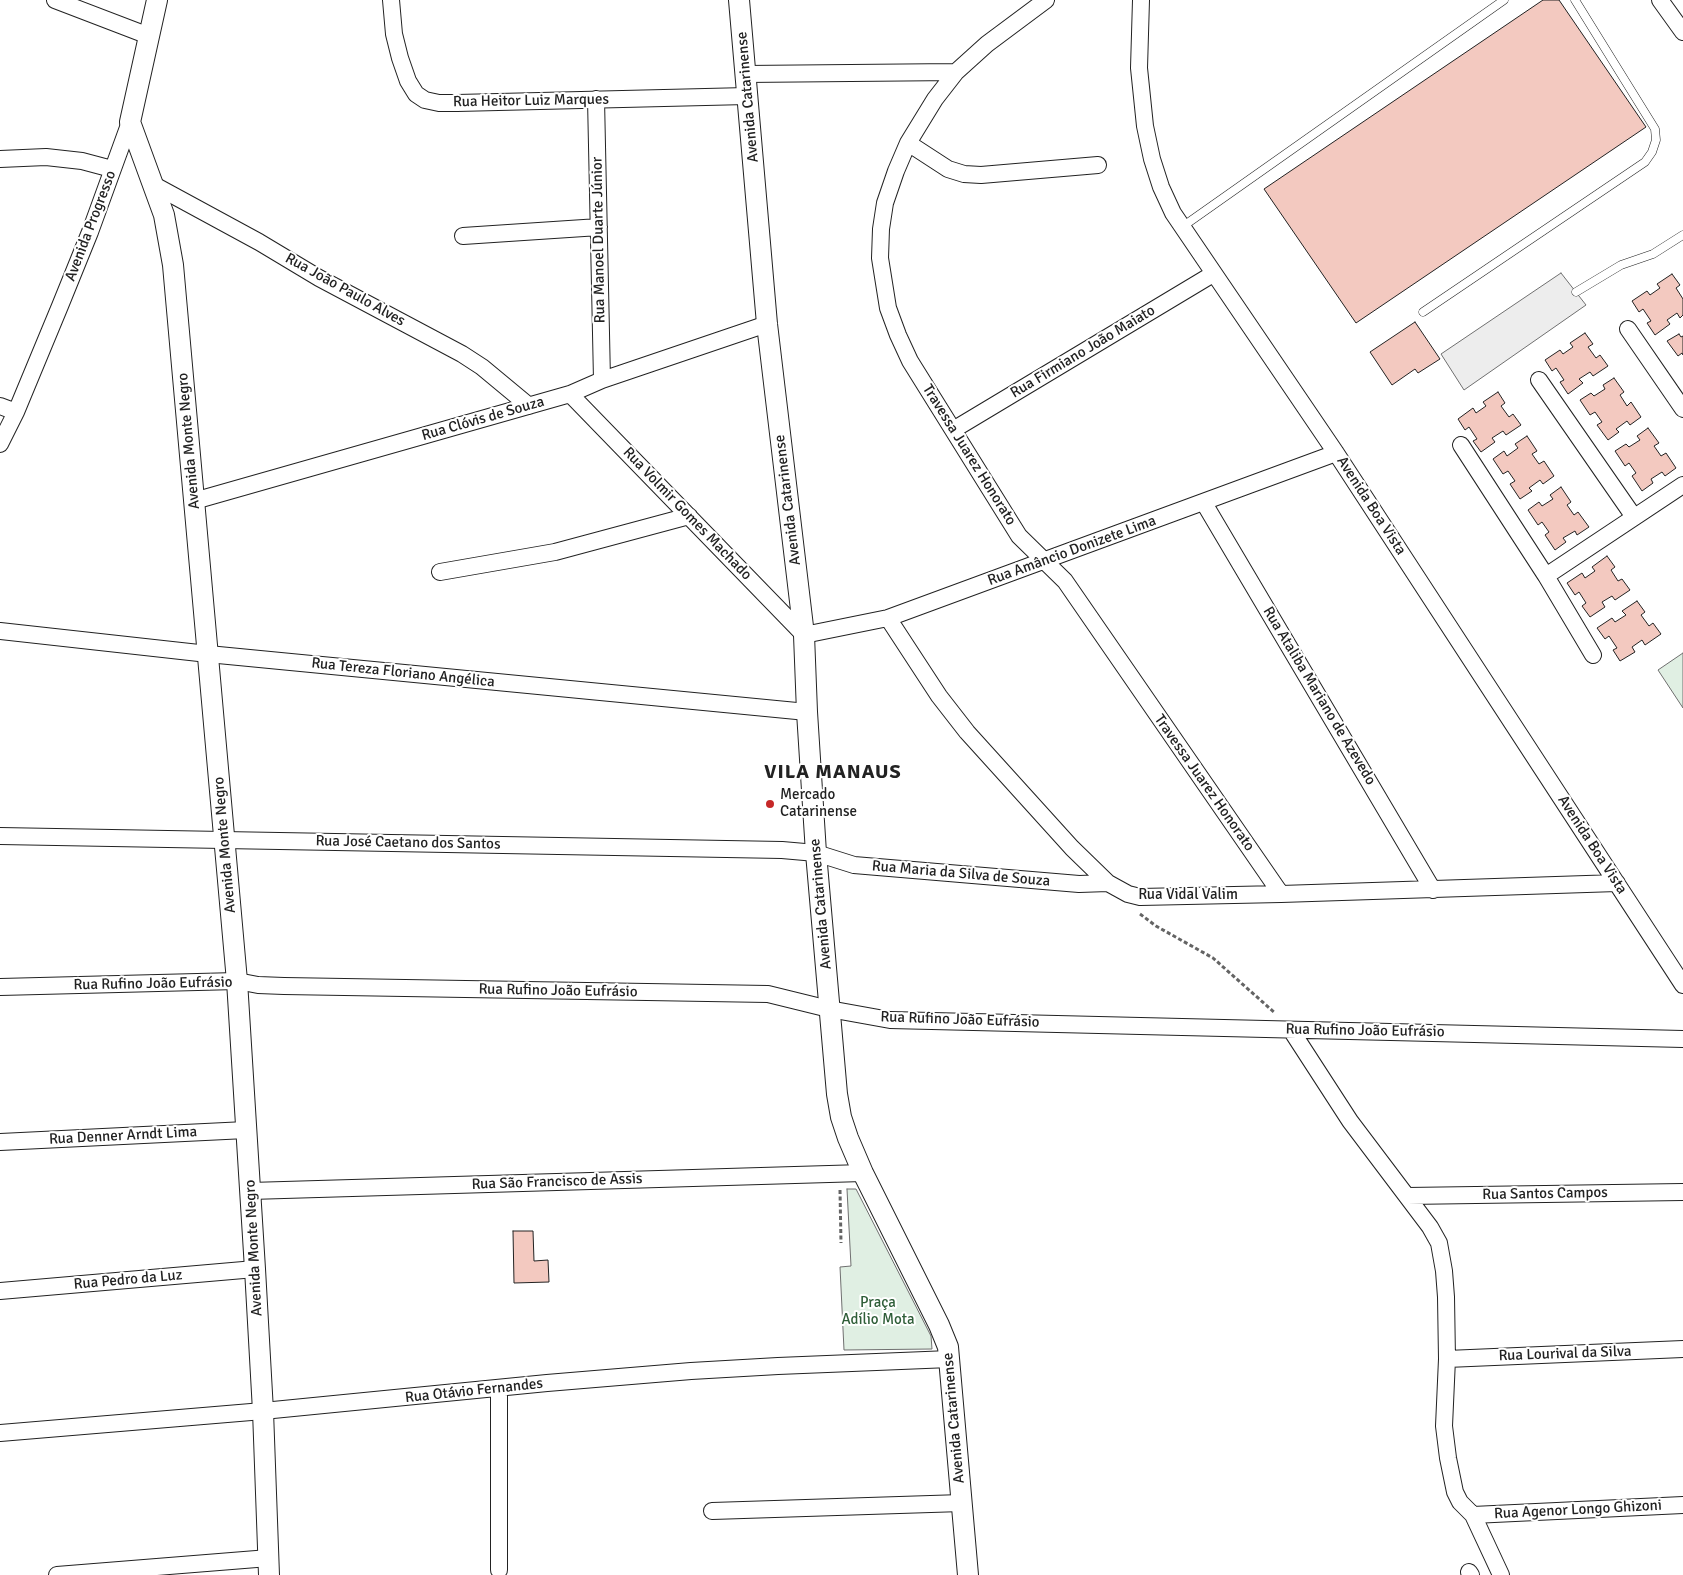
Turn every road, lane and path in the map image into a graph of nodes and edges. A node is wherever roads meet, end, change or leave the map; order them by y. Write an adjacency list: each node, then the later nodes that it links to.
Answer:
1 (55, 0): 11 (street)
2 (157, 0): 11 (street, Avenida Progresso)
3 (391, 0): 15 (street, Rua Heitor Luiz Marques)
4 (739, 0): 13 (street, Avenida Catarinense)
5 (1046, 0): 12 (street, Travessa Juarez Honorato)
6 (1141, 0): 23 (street, Avenida Boa Vista)
7 (1504, 0): 23 (lane)
8 (1575, 0): 28 (lane)
9 (1660, 0): 10 (street)
10 (1683, 32)
11 (149, 36): 16 (street, Avenida Progresso)
12 (956, 72): 13 (street); 17 (street, Travessa Juarez Honorato)
13 (745, 74): 14 (street, Avenida Catarinense)
14 (747, 96): 15 (street, Rua Heitor Luiz Marques); 29 (street, Avenida Catarinense)
15 (596, 99): 22 (street, Rua Manoel Duarte Júnior)
16 (130, 122): 20 (street, Avenida Progresso); 21 (street, Avenida Monte Negro)
17 (908, 144): 19 (street); 38 (street, Travessa Juarez Honorato)
18 (0, 159): 20 (street)
19 (1098, 165)
20 (112, 169): 37 (street, Avenida Progresso)
21 (154, 185): 35 (street, Rua João Paulo Alves); 43 (street, Avenida Monte Negro)
22 (599, 227): 25 (street); 31 (street, Rua Manoel Duarte Júnior)
23 (1182, 227): 26 (street, Avenida Boa Vista)
24 (1683, 235): 27 (lane)
25 (463, 236)
26 (1213, 274): 38 (street, Rua Firmiano João Maiato); 41 (street, Avenida Boa Vista)
27 (1576, 292)
28 (1423, 312)
29 (768, 324): 31 (street, Rua Clóvis de Souza); 52 (street, Avenida Catarinense)
30 (1628, 329): 36 (street)
31 (602, 380): 33 (street, Rua Clóvis de Souza)
32 (1539, 380): 46 (street)
33 (570, 394): 35 (street, Rua Clóvis de Souza); 45 (street, Rua Volmir Gomes Machado)
34 (0, 406): 37 (street)
35 (529, 406): 43 (street, Rua Clóvis de Souza)
36 (1683, 409)
37 (16, 412): 39 (street, Avenida Progresso)
38 (953, 430): 47 (street, Travessa Juarez Honorato)
39 (0, 444)
40 (1461, 445): 49 (street)
41 (1336, 453): 44 (street, Rua Amâncio Donizete Lima); 60 (street, Avenida Boa Vista)
42 (1683, 485): 46 (street)
43 (194, 500): 53 (street, Avenida Monte Negro)
44 (1204, 503): 47 (street, Rua Amâncio Donizete Lima); 61 (street, Rua Ataliba Mariano de Azevedo)
45 (689, 516): 48 (street); 52 (street, Rua Volmir Gomes Machado)
46 (1634, 518): 49 (street)
47 (1044, 561): 50 (street, Rua Amâncio Donizete Lima); 63 (street, Travessa Juarez Honorato)
48 (440, 572)
49 (1546, 576): 54 (street)
50 (888, 618): 52 (street, Rua Amâncio Donizete Lima); 59 (street, Rua Vidal Valim)
51 (0, 631): 53 (street, Rua Tereza Floriano Angélica)
52 (804, 636): 55 (street, Avenida Catarinense)
53 (208, 654): 55 (street, Rua Tereza Floriano Angélica); 57 (street, Avenida Monte Negro)
54 (1593, 655)
55 (807, 712): 58 (street, Avenida Catarinense)
56 (0, 836): 57 (street, Rua José Caetano dos Santos)
57 (224, 839): 58 (street, Rua José Caetano dos Santos); 64 (street, Avenida Monte Negro)
58 (816, 853): 59 (street, Rua Maria da Silva de Souza); 67 (street, Avenida Catarinense)
59 (1108, 883): 62 (street, Rua Vidal Valim)
60 (1617, 883): 61 (street, Rua Vidal Valim); 65 (street, Avenida Boa Vista)
61 (1433, 890): 63 (street, Rua Vidal Valim)
62 (1128, 894): 63 (street, Rua Vidal Valim); 68 (path)
63 (1281, 894)
64 (237, 981): 66 (street, Rua Rufino João Eufrásio); 67 (street, Rua Rufino João Eufrásio); 70 (street, Avenida Monte Negro)
65 (1683, 985)
66 (0, 987)
67 (829, 1010): 68 (street, Rua Rufino João Eufrásio); 72 (street, Avenida Catarinense)
68 (1292, 1030): 69 (street, Rua Rufino João Eufrásio); 76 (street)
69 (1683, 1039)
70 (246, 1130): 71 (street, Rua Denner Arndt Lima); 74 (street, Avenida Monte Negro)
71 (0, 1142)
72 (863, 1173): 73 (street, Rua São Francisco de Assis); 81 (street, Avenida Catarinense)
73 (839, 1174): 74 (street, Rua São Francisco de Assis); 77 (path)
74 (250, 1191): 78 (street, Avenida Monte Negro)
75 (1683, 1192): 76 (street, Rua Santos Campos)
76 (1407, 1196): 82 (street)
77 (841, 1243)
78 (255, 1269): 79 (street, Rua Pedro da Luz); 84 (street, Avenida Monte Negro)
79 (0, 1291)
80 (1683, 1349): 82 (street, Rua Lourival da Silva)
81 (950, 1359): 83 (street, Rua Otávio Fernandes); 86 (street, Avenida Catarinense)
82 (1447, 1359): 89 (street)
83 (499, 1389): 84 (street, Rua Otávio Fernandes); 91 (street)
84 (263, 1412): 85 (street, Rua Otávio Fernandes); 90 (street, Avenida Monte Negro)
85 (0, 1433)
86 (962, 1503): 88 (street); 93 (street, Avenida Catarinense)
87 (1683, 1504): 89 (street, Rua Agenor Longo Ghizoni)
88 (712, 1511)
89 (1472, 1515): 94 (street)
90 (269, 1567): 92 (street)
91 (498, 1570)
92 (57, 1575)
93 (968, 1575)
94 (1501, 1575)

